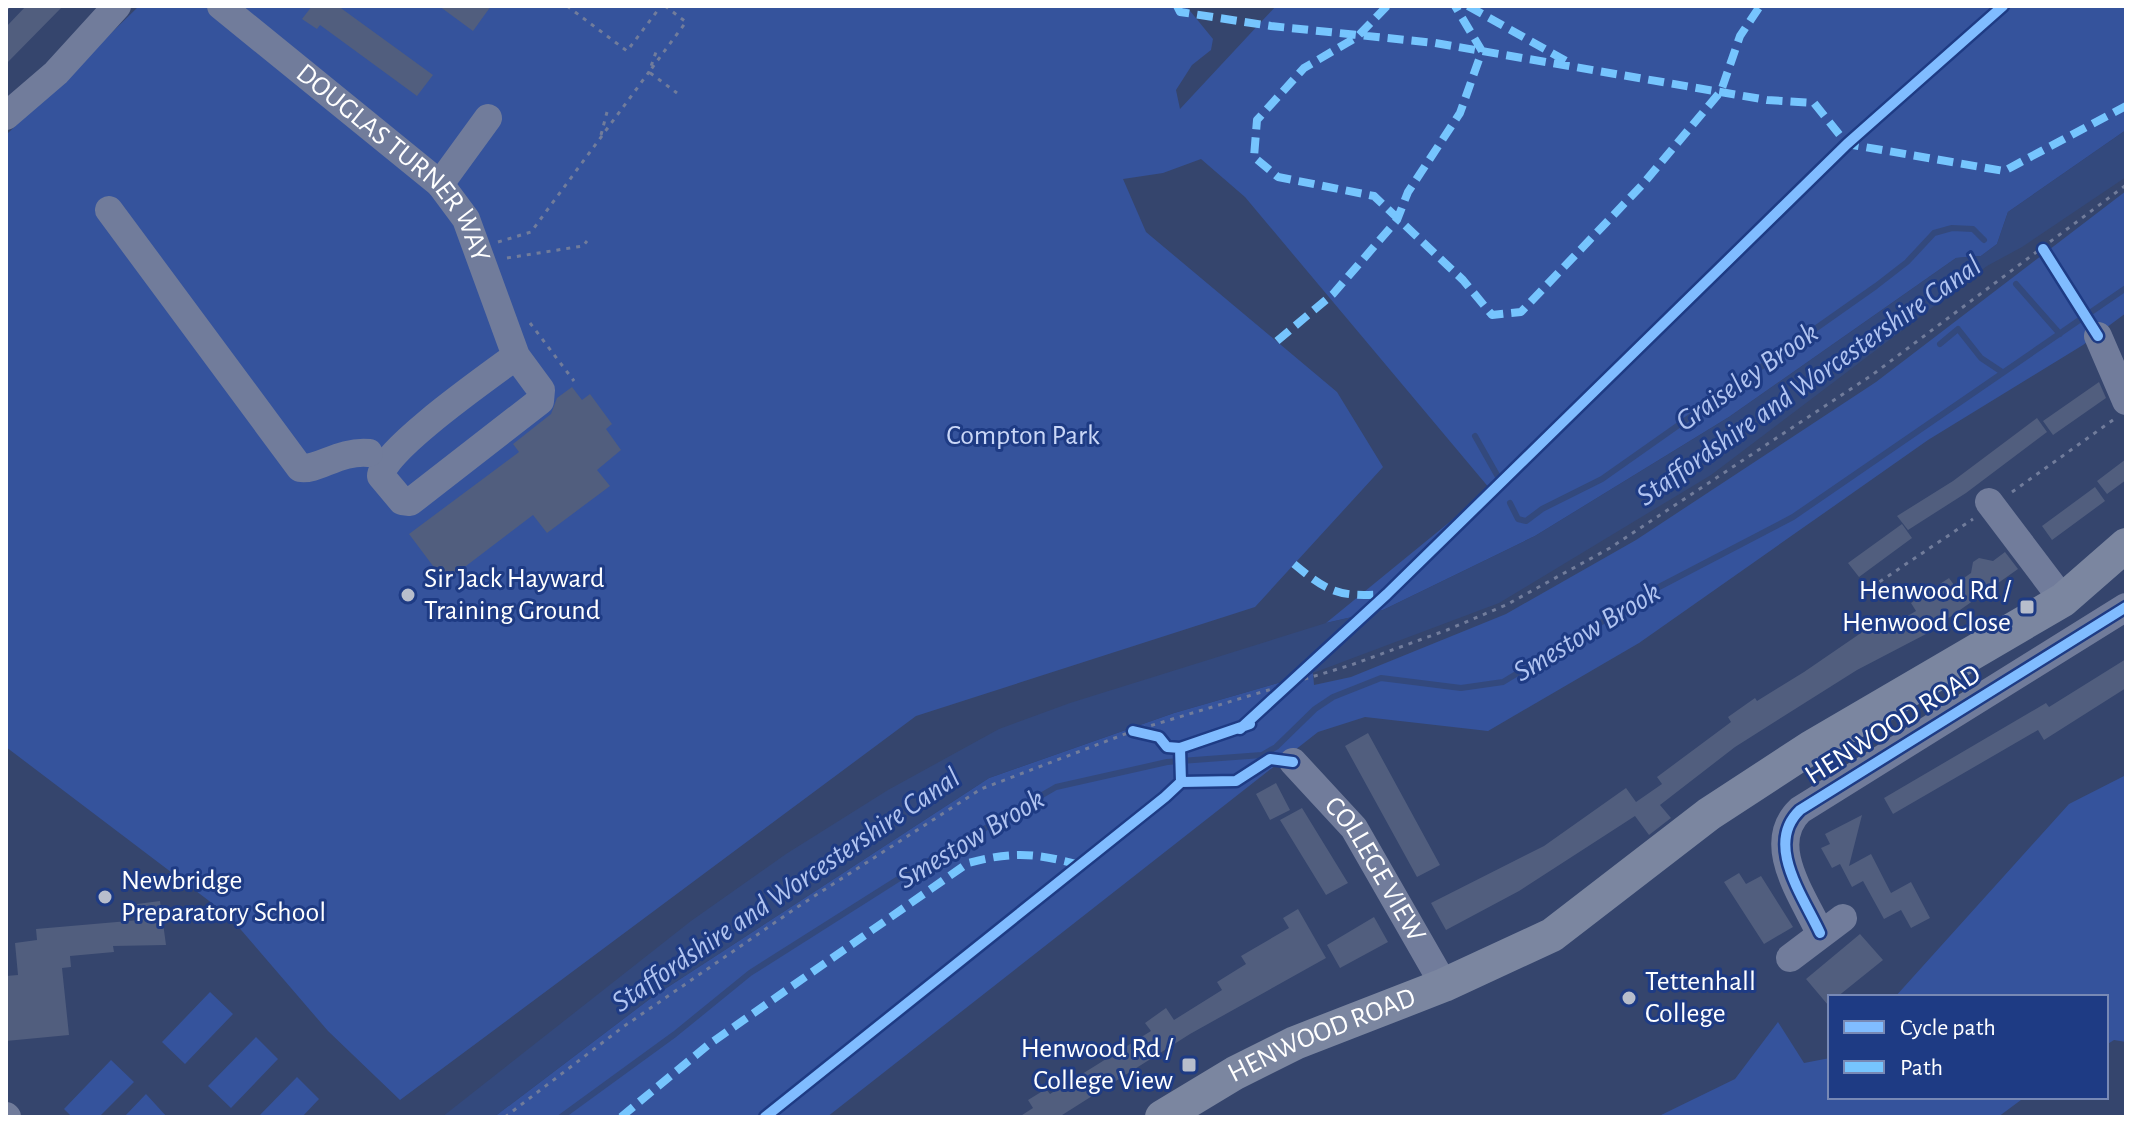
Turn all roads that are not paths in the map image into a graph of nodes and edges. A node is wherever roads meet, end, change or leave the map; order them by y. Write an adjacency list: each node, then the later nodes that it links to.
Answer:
1 (117, 6): 3 (street)
2 (221, 6): 5 (street, DOUGLAS TURNER WAY)
3 (6, 116)
4 (488, 118): 5 (street)
5 (440, 184): 8 (street, DOUGLAS TURNER WAY)
6 (109, 210): 11 (street)
7 (2098, 336): 9 (street)
8 (516, 356): 11 (street); 11 (street, DOUGLAS TURNER WAY)
9 (2126, 401)
10 (345, 428): 11 (street)
11 (376, 459)
12 (1989, 502): 14 (street)
13 (2126, 545): 14 (main road, HENWOOD ROAD)
14 (2063, 600): 18 (main road, HENWOOD ROAD)
15 (2126, 607): 17 (street, HENWOOD ROAD)
16 (1293, 762): 18 (street, COLLEGE VIEW)
17 (1790, 958)
18 (1444, 985): 19 (main road, HENWOOD ROAD)
19 (1162, 1117)

